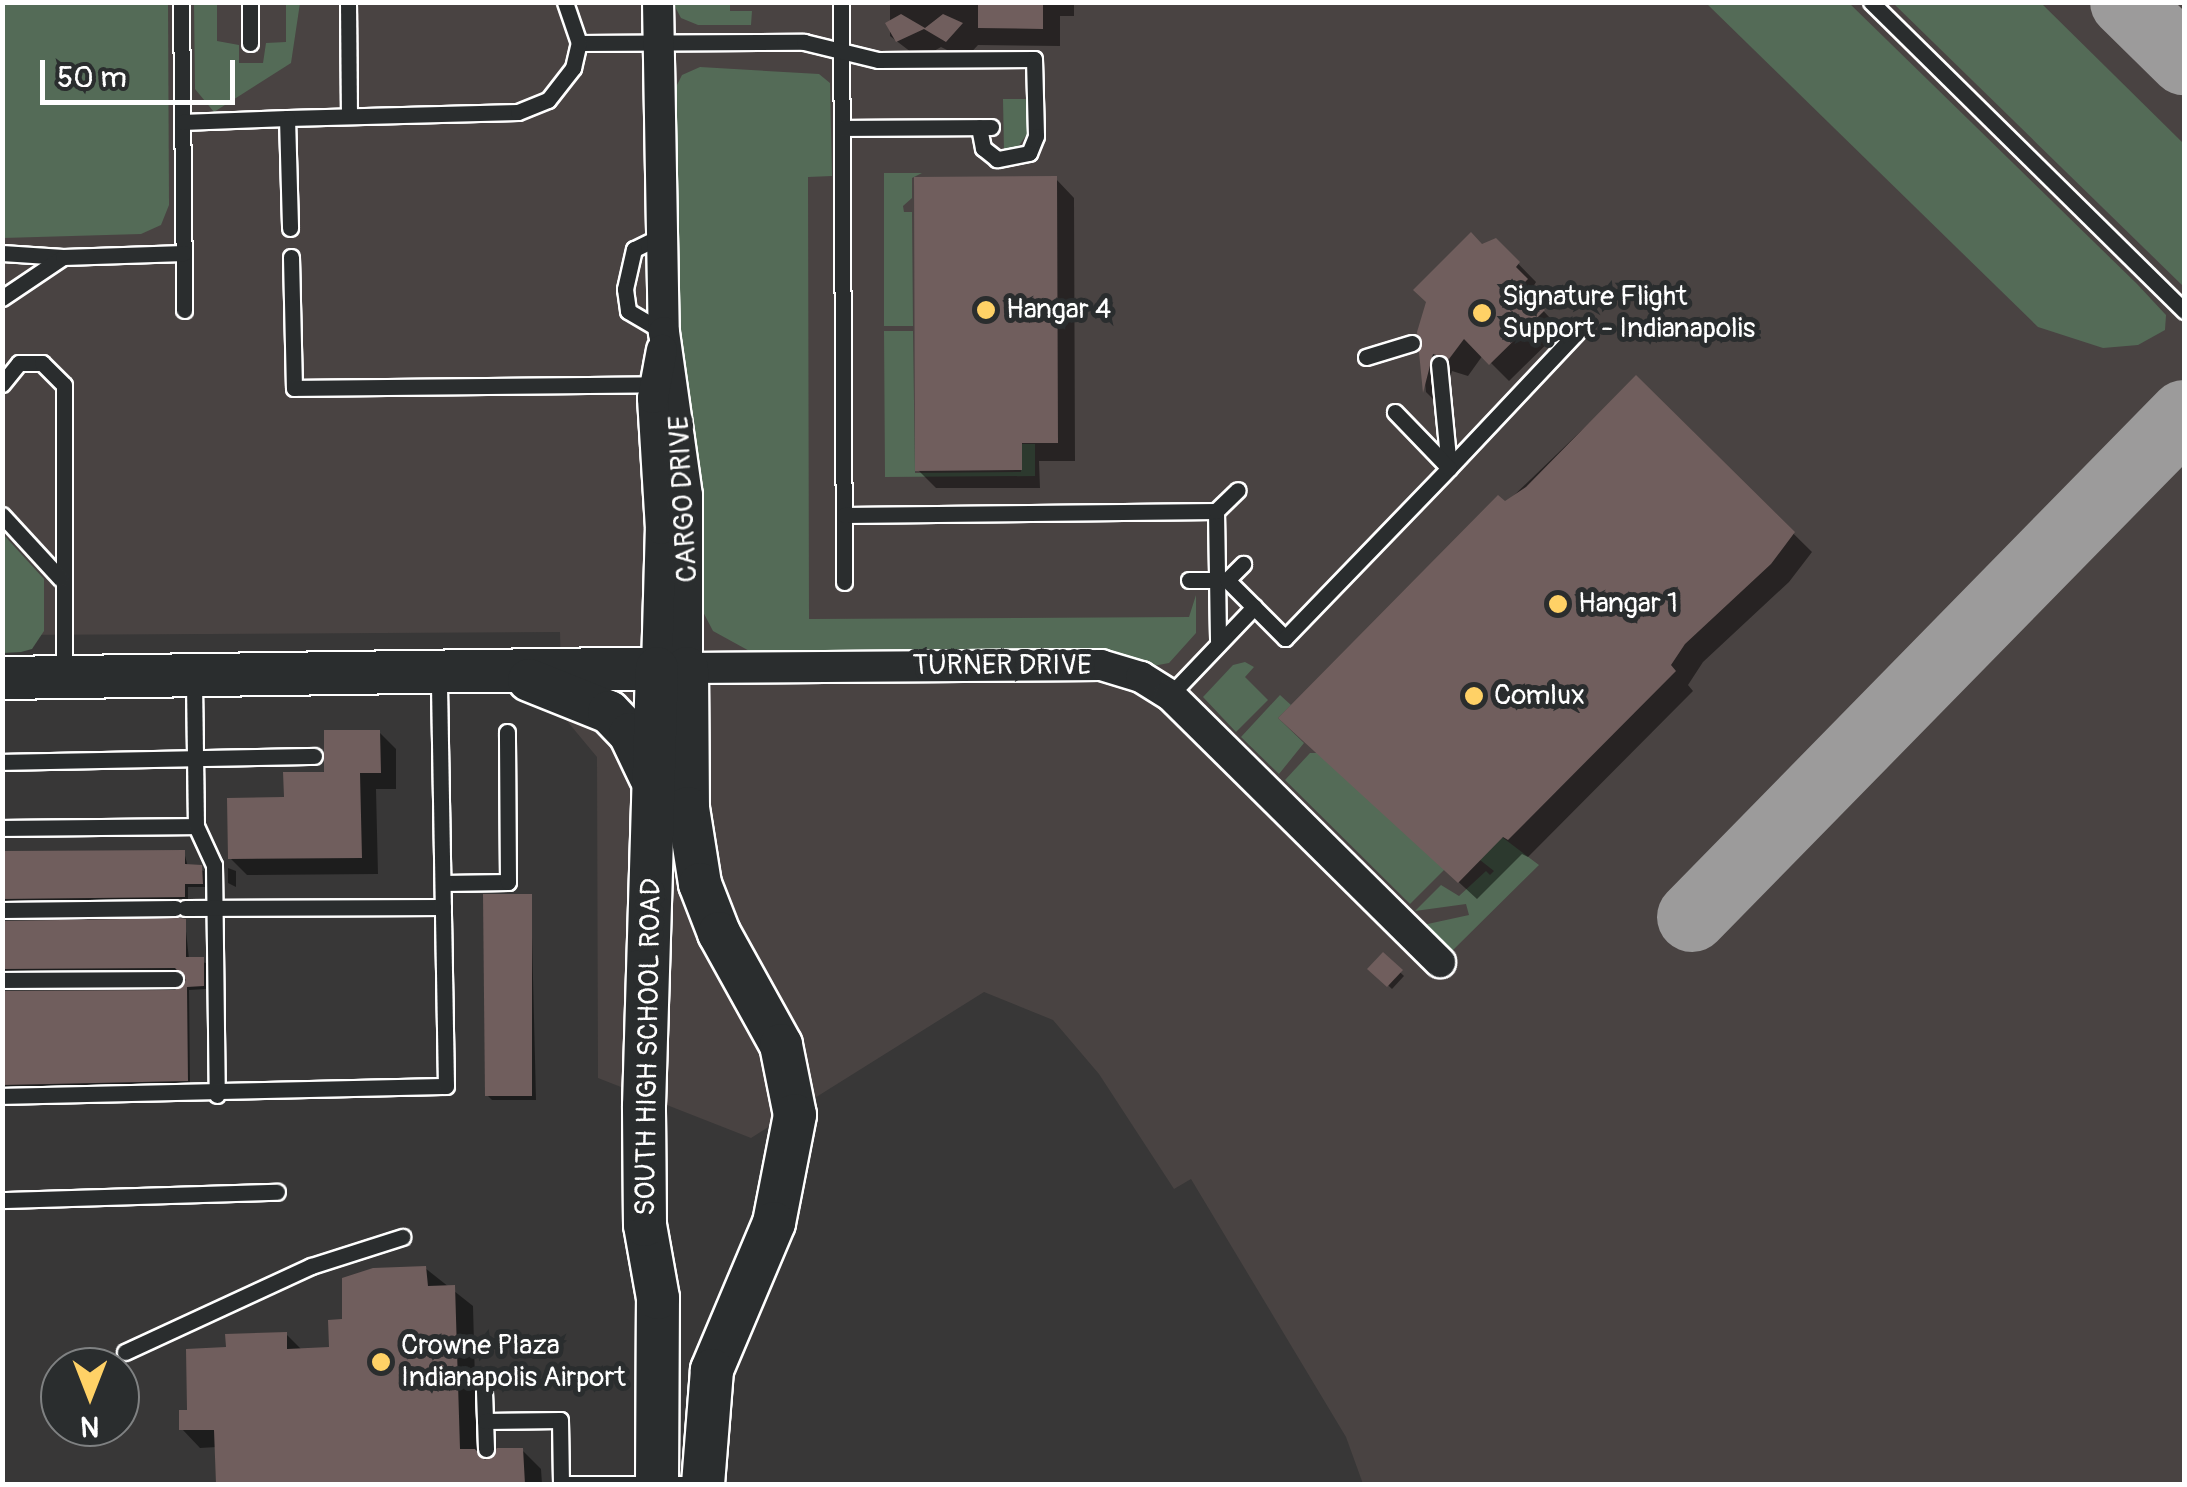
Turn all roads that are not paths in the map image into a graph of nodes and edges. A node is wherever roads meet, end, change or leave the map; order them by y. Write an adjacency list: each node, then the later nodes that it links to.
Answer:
1 (181, 2): 14 (lane)
2 (250, 2): 8 (lane)
3 (348, 2): 12 (lane)
4 (565, 2): 9 (lane)
5 (658, 2): 10 (street, CARGO DRIVE)
6 (841, 2): 11 (lane)
7 (1871, 2): 23 (lane)
8 (250, 43)
9 (579, 43): 10 (lane); 12 (lane)
10 (658, 43): 11 (lane); 24 (street, CARGO DRIVE)
11 (842, 52): 15 (lane); 15 (lane)
12 (350, 116): 13 (lane)
13 (287, 118): 14 (lane); 16 (lane)
14 (182, 122): 18 (lane)
15 (843, 128): 36 (lane)
16 (290, 228)
17 (2, 253): 19 (lane)
18 (184, 253): 19 (lane); 22 (lane)
19 (63, 257): 21 (lane)
20 (290, 257): 30 (lane)
21 (2, 298)
22 (184, 310)
23 (2184, 311)
24 (664, 332): 30 (street, CARGO DRIVE); 44 (street, CARGO DRIVE)
25 (1577, 332): 32 (lane)
26 (1412, 343): 27 (lane)
27 (1366, 356)
28 (1439, 364): 32 (lane)
29 (2, 384): 38 (lane)
30 (656, 384): 44 (street, CARGO DRIVE)
31 (1395, 412): 32 (lane)
32 (1449, 468): 42 (lane)
33 (1238, 490): 34 (lane)
34 (1216, 511): 36 (lane); 40 (lane)
35 (2, 514): 38 (lane)
36 (844, 515): 41 (lane)
37 (1243, 564): 40 (lane)
38 (60, 578): 48 (lane)
39 (1190, 580): 40 (lane)
40 (1222, 580): 42 (lane); 43 (lane)
41 (844, 582)
42 (1254, 607): 43 (lane)
43 (1218, 644): 50 (lane)
44 (672, 668): 46 (street); 50 (street, TURNER DRIVE); 55 (street, SOUTH HIGH SCHOOL ROAD); 76 (street, SOUTH HIGH SCHOOL ROAD)
45 (439, 672): 46 (street); 47 (street); 58 (lane)
46 (494, 672): 55 (street)
47 (194, 676): 48 (street); 53 (lane)
48 (64, 677): 49 (street)
49 (2, 678)
50 (1170, 695): 62 (street, TURNER DRIVE)
51 (508, 732): 58 (lane)
52 (314, 756): 53 (lane)
53 (195, 758): 54 (lane); 56 (lane)
54 (2, 762)
55 (655, 789): 75 (street, SOUTH HIGH SCHOOL ROAD)
56 (196, 826): 57 (lane); 60 (lane)
57 (2, 828)
58 (443, 883): 59 (lane)
59 (443, 907): 60 (lane); 65 (lane)
60 (215, 908): 61 (lane); 65 (lane)
61 (2, 910)
62 (1440, 962)
63 (176, 979): 64 (lane)
64 (2, 980)
65 (217, 1094): 66 (lane)
66 (2, 1096)
67 (276, 1192): 68 (lane)
68 (2, 1200)
69 (402, 1237): 70 (lane)
70 (136, 1347)
71 (484, 1391): 72 (lane)
72 (485, 1421): 73 (lane); 74 (lane)
73 (486, 1449)
74 (561, 1484): 75 (lane)
75 (657, 1484): 76 (lane)
76 (703, 1484)

